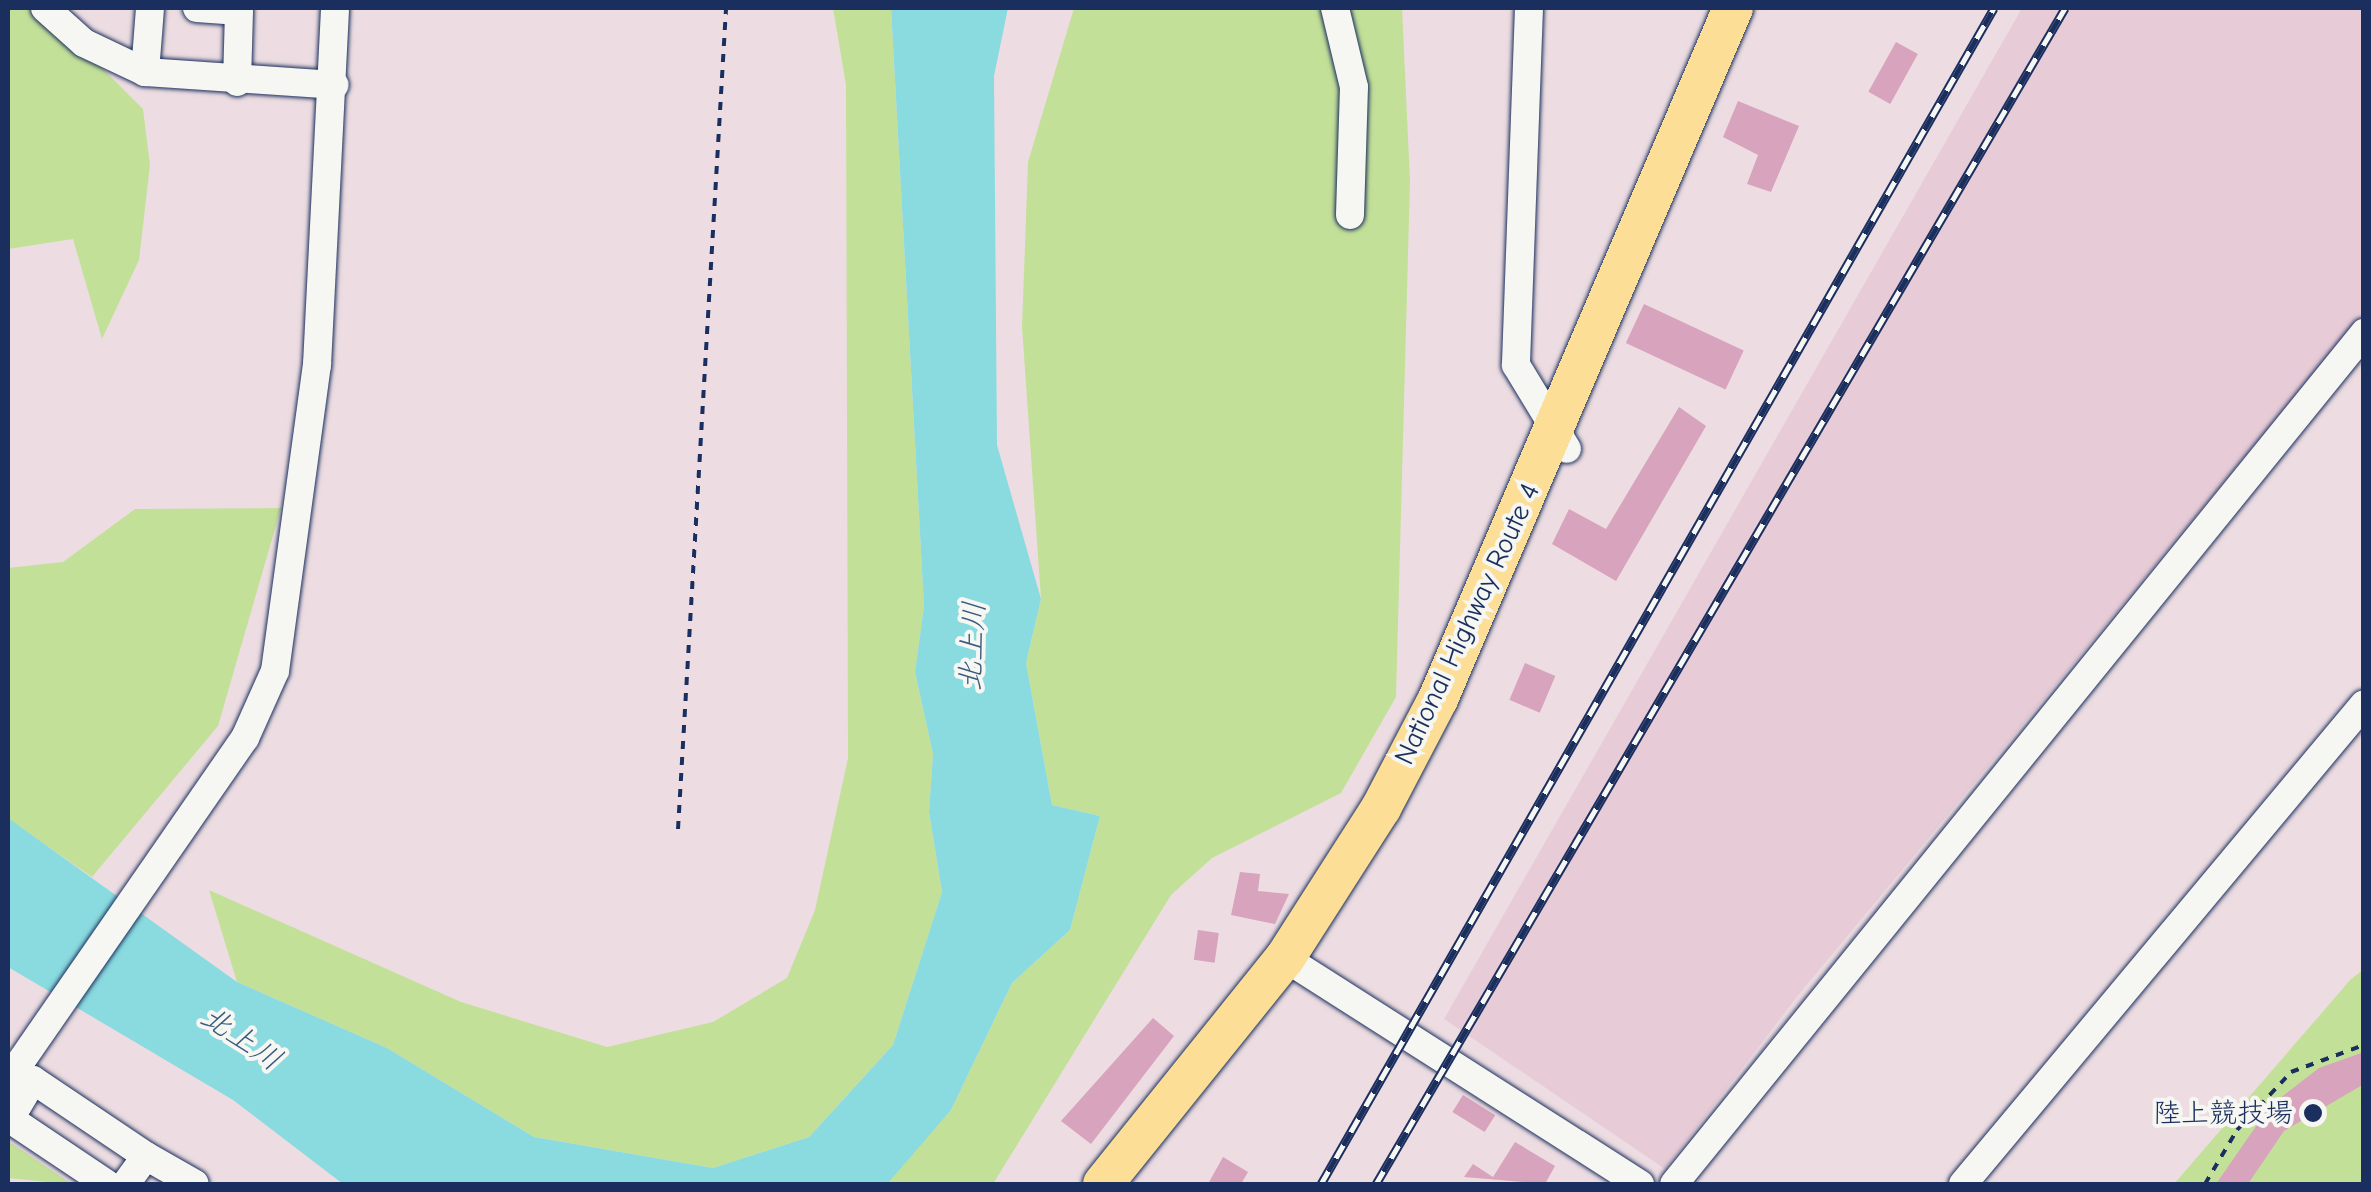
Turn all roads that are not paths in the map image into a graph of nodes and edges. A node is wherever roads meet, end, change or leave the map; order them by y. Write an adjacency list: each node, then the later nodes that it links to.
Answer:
1 (44, 8): 9 (street)
2 (150, 8): 10 (street)
3 (197, 8): 11 (street)
4 (336, 8): 12 (street)
5 (1335, 8): 13 (street)
6 (1529, 8): 15 (street)
7 (1733, 8): 15 (highway, National Highway Route 4)
8 (1758, 8): 15 (highway, National Highway Route 4)
9 (76, 21): 10 (street)
10 (145, 72): 11 (street)
11 (238, 82): 12 (street)
12 (335, 85): 18 (street)
13 (1350, 216)
14 (2364, 333): 27 (street)
15 (1561, 440): 17 (highway, National Highway Route 4)
16 (2364, 704): 28 (street)
17 (1295, 964): 24 (highway, National Highway Route 4); 25 (highway, National Highway Route 4); 26 (street)
18 (8, 1080)
19 (8, 1120): 20 (street); 21 (street)
20 (146, 1156): 22 (street); 23 (street)
21 (107, 1184)
22 (126, 1184)
23 (195, 1184)
24 (1104, 1184)
25 (1132, 1184)
26 (1640, 1184)
27 (1674, 1184)
28 (1963, 1184)

